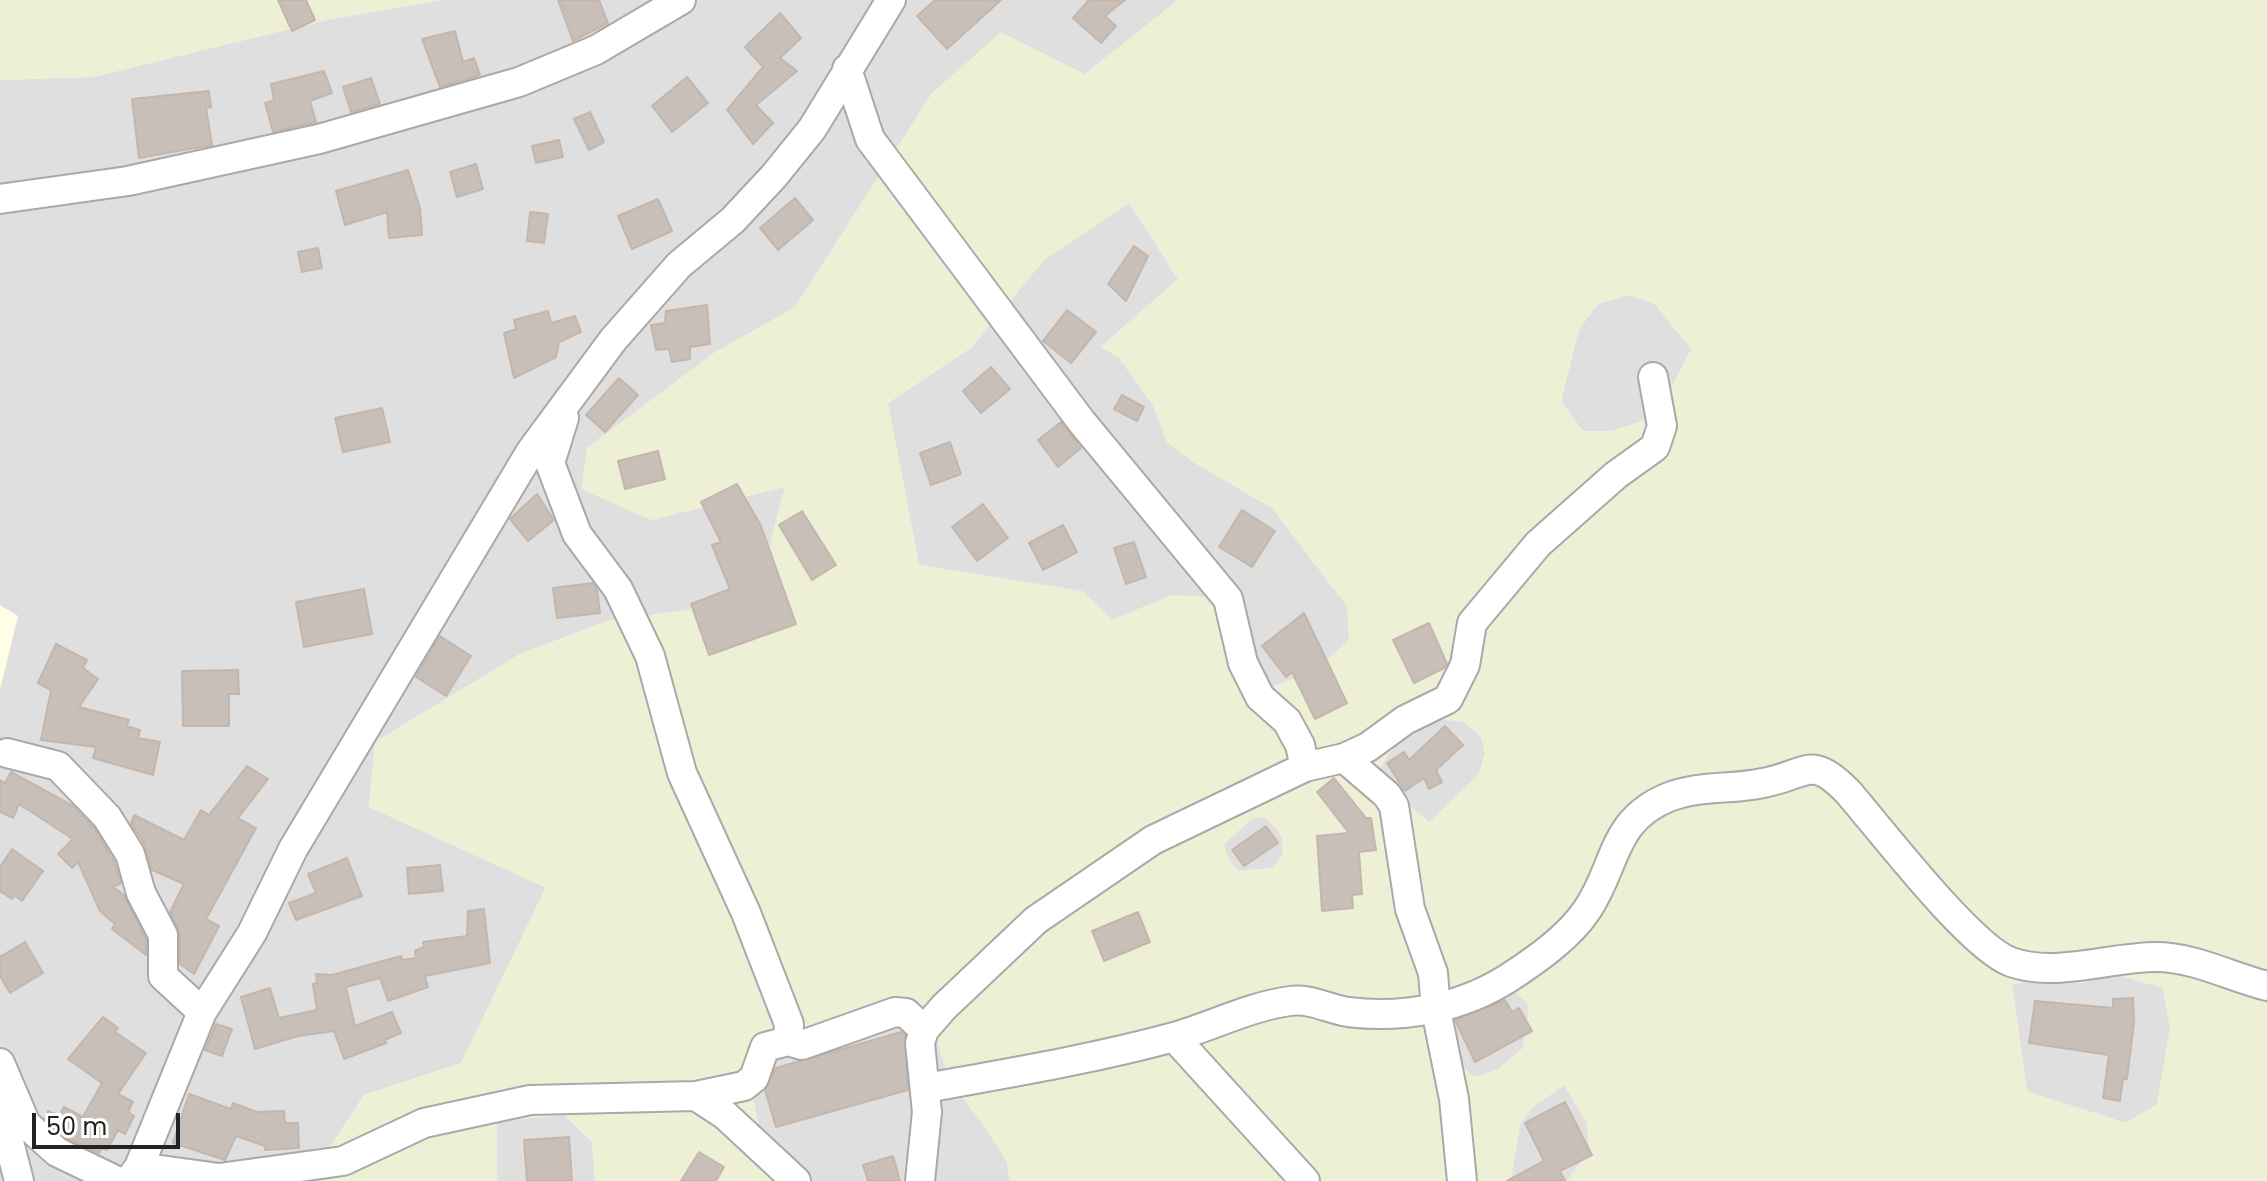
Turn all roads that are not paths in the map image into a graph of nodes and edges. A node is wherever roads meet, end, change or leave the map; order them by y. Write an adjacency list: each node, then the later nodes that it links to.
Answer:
1 (681, 0): 4 (street)
2 (891, 0): 3 (street)
3 (847, 69): 6 (street); 9 (street)
4 (0, 199)
5 (1653, 377): 8 (street)
6 (570, 399): 12 (street); 15 (street)
7 (7, 753): 12 (street)
8 (1344, 758): 9 (street); 11 (street)
9 (1305, 767): 13 (street)
10 (2267, 986): 11 (street)
11 (1436, 1010): 14 (street); 26 (street)
12 (202, 1012): 20 (street)
13 (924, 1030): 15 (street); 17 (street)
14 (1174, 1037): 17 (street); 25 (street)
15 (788, 1041): 18 (street)
16 (0, 1063): 20 (street); 21 (street)
17 (926, 1088): 24 (street)
18 (696, 1096): 19 (street); 23 (street)
19 (424, 1123): 20 (street); 22 (street)
20 (128, 1176)
21 (19, 1181)
22 (343, 1181)
23 (796, 1181)
24 (920, 1181)
25 (1305, 1181)
26 (1462, 1181)

